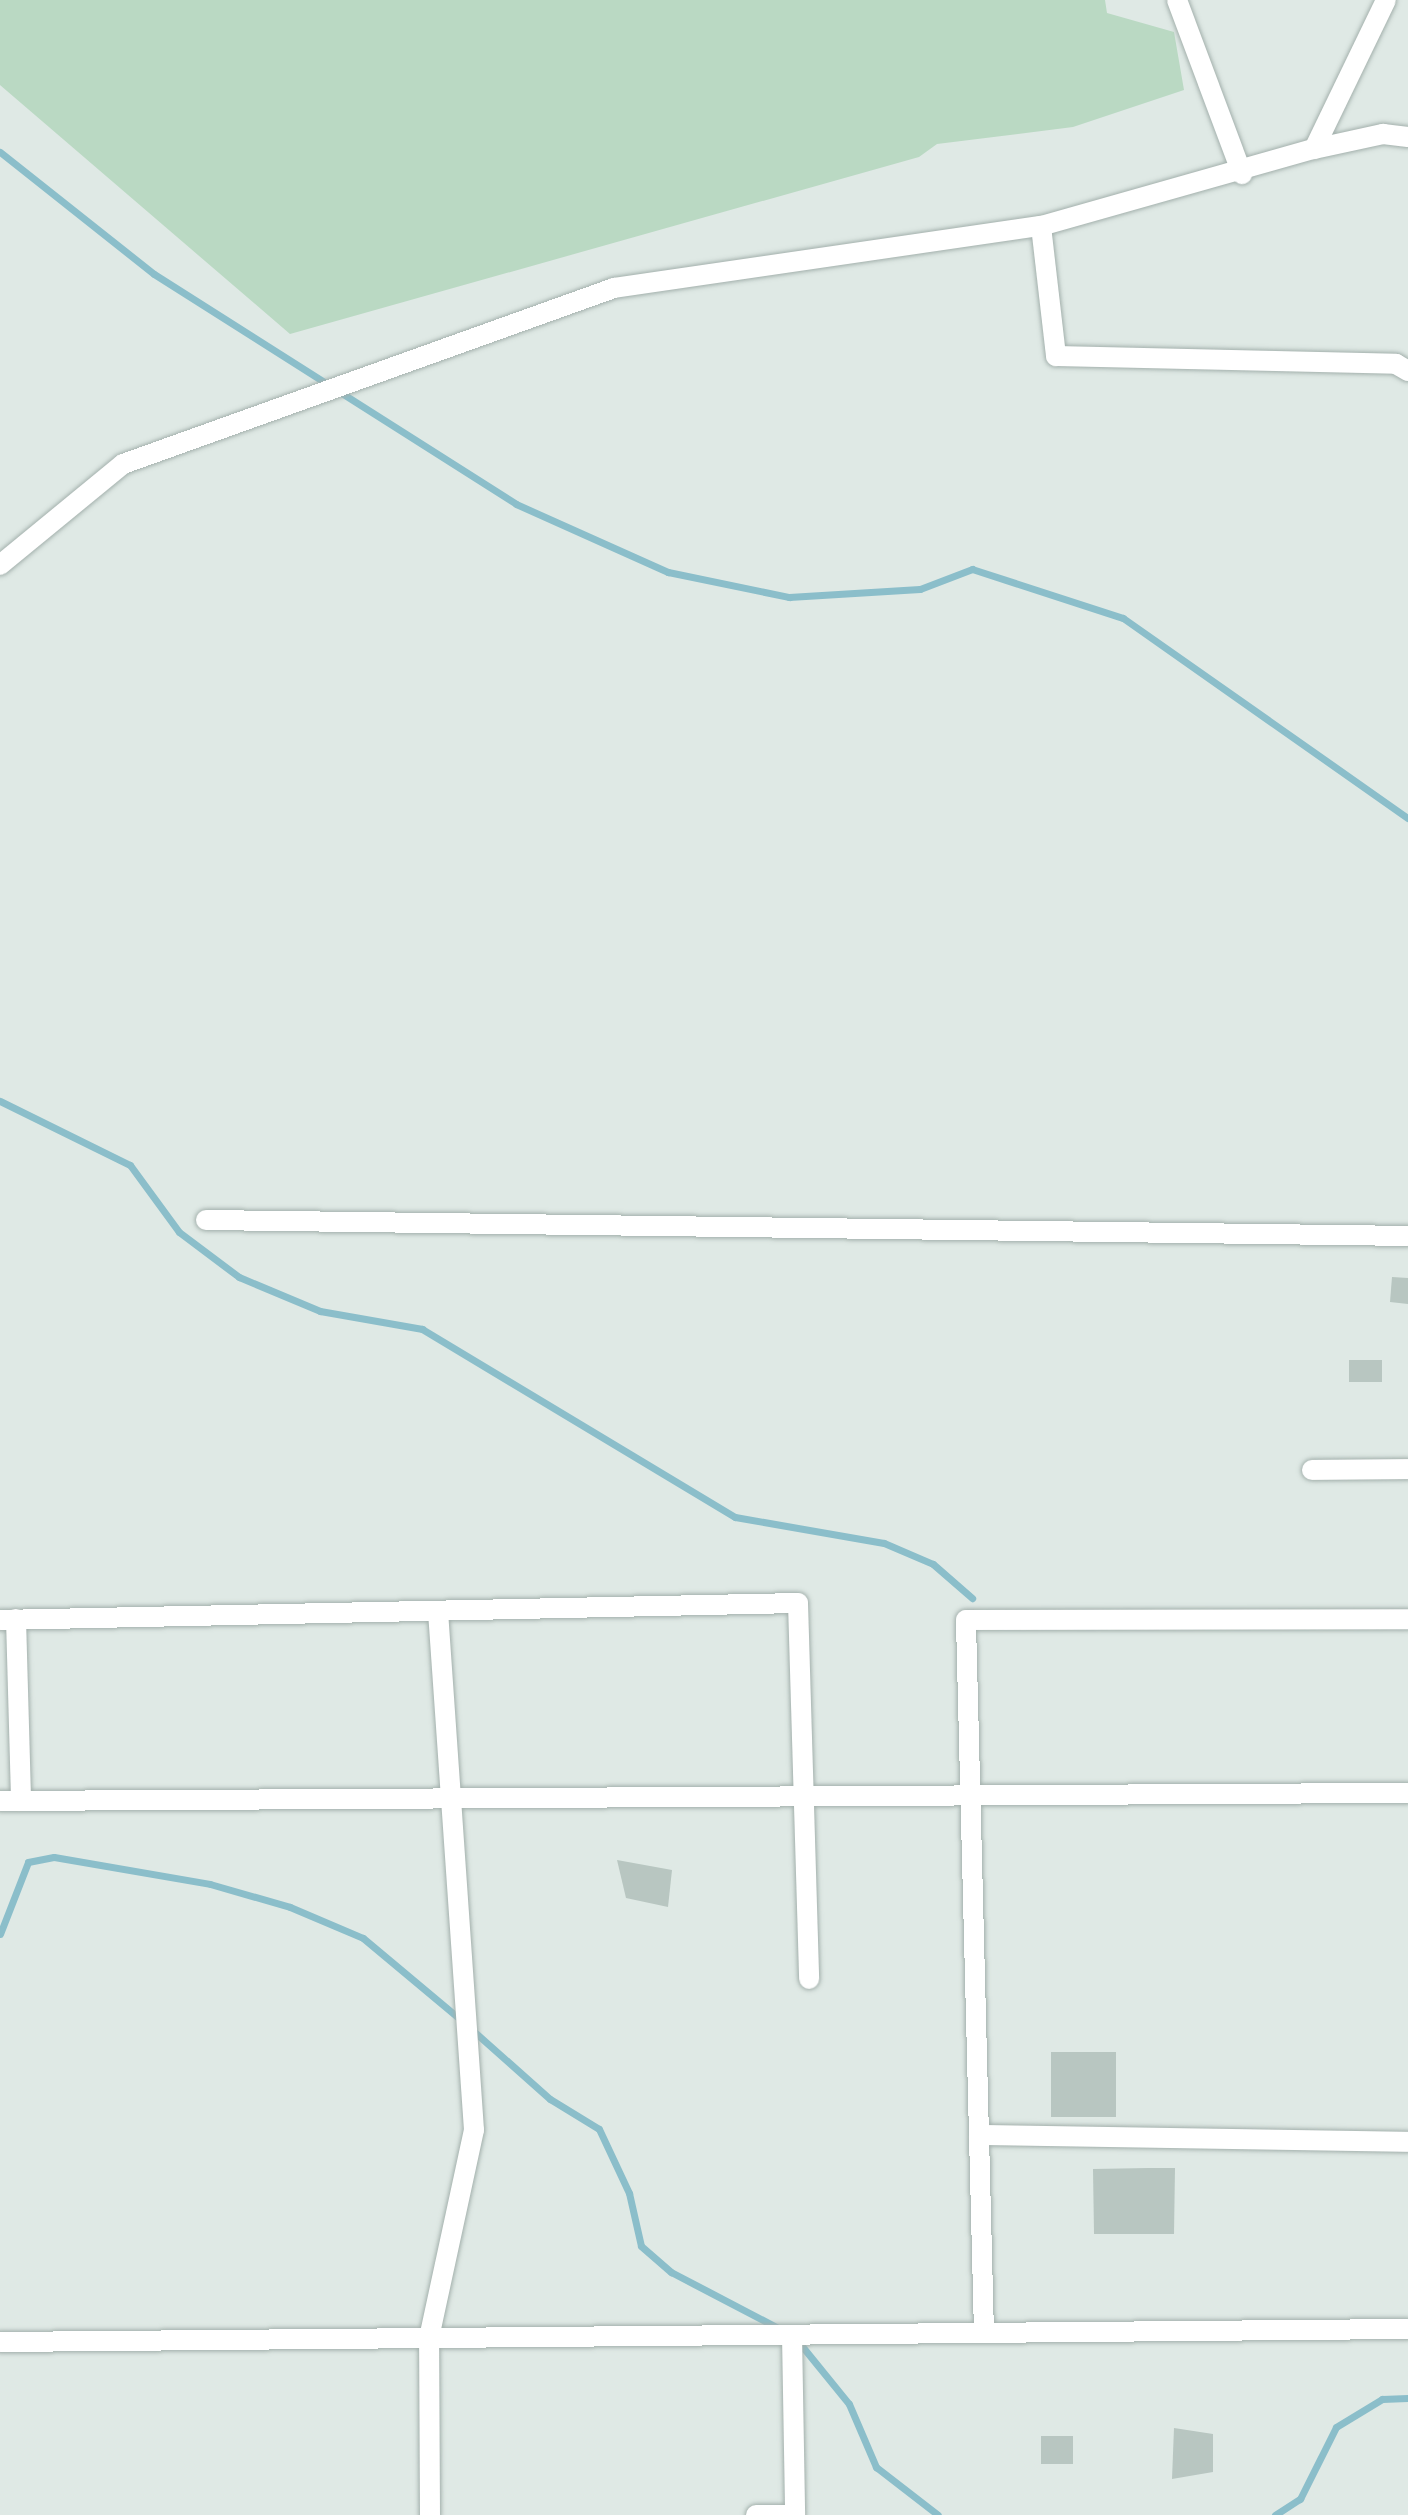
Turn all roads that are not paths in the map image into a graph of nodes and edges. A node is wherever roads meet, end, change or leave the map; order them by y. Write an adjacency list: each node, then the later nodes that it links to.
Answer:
1 (1177, 0): 5 (street)
2 (1386, 0): 4 (street)
3 (1408, 137): 4 (street)
4 (1314, 149): 5 (street)
5 (1242, 174): 6 (street)
6 (1041, 226): 7 (street); 8 (street)
7 (1408, 371)
8 (0, 565)
9 (206, 1220): 10 (street)
10 (1408, 1236)
11 (1408, 1469): 12 (street)
12 (1312, 1470)
13 (438, 1611): 15 (street); 17 (street); 19 (street)
14 (1408, 1619): 18 (street)
15 (8, 1620): 21 (street)
16 (1408, 1793): 18 (street)
17 (804, 1796): 18 (street); 19 (street); 22 (street)
18 (971, 1796): 23 (street)
19 (449, 1798): 21 (street); 28 (street)
20 (0, 1801): 21 (street)
21 (21, 1801)
22 (809, 1979)
23 (979, 2135): 24 (street); 26 (street)
24 (1408, 2142)
25 (1408, 2329): 26 (street)
26 (984, 2333): 27 (street)
27 (792, 2335): 28 (street); 32 (street)
28 (429, 2338): 29 (street); 30 (street)
29 (0, 2342)
30 (430, 2515)
31 (756, 2515): 32 (street)
32 (795, 2515)

